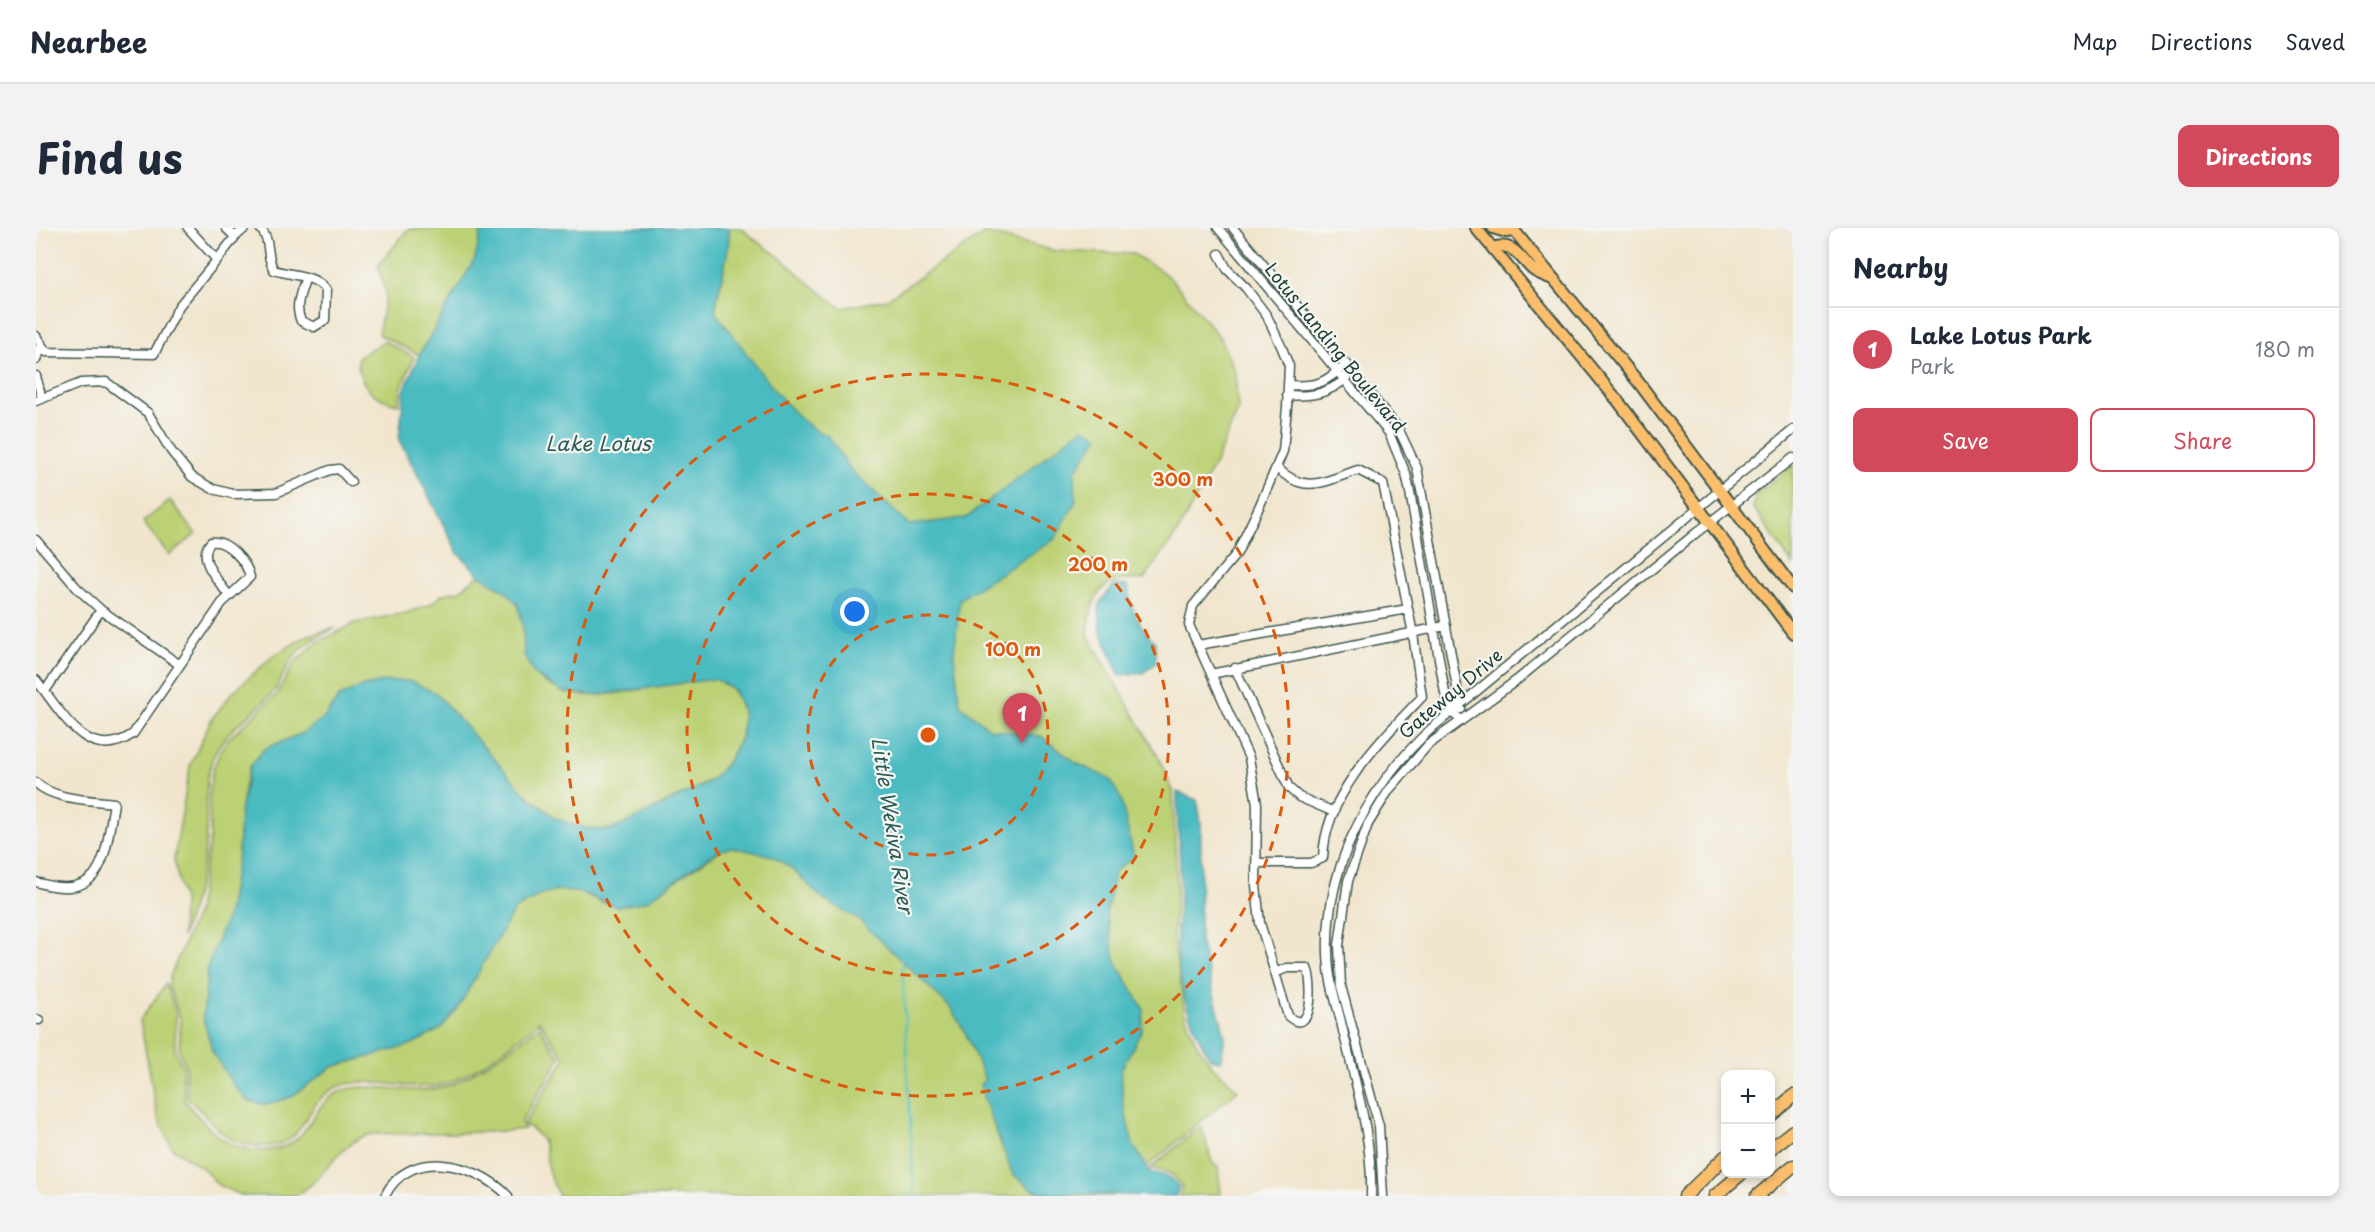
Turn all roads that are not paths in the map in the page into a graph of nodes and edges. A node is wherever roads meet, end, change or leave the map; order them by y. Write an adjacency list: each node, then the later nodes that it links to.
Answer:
1 (188, 228): 13 (street)
2 (226, 228): 10 (street)
3 (245, 228): 10 (street)
4 (260, 228): 14 (street)
5 (1218, 228): 19 (street, Lotus Landing Boulevard)
6 (1233, 228): 18 (street, Lotus Landing Boulevard)
7 (1476, 228): 11 (main road)
8 (1493, 228): 9 (main road)
9 (1516, 229): 15 (main road)
10 (235, 237): 13 (street)
11 (1493, 248): 15 (main road); 34 (main road)
12 (1219, 254): 24 (street)
13 (217, 260): 16 (street)
14 (306, 277): 14 (street)
15 (1556, 280): 32 (main road)
16 (38, 340): 17 (street)
17 (36, 360)
18 (1347, 364): 19 (street); 20 (street, Lotus Landing Boulevard)
19 (1338, 372): 22 (street, Lotus Landing Boulevard); 23 (street)
20 (1354, 373): 22 (street); 42 (street, Lotus Landing Boulevard)
21 (36, 376): 27 (street)
22 (1345, 380): 25 (street); 43 (street, Lotus Landing Boulevard)
23 (1321, 384): 24 (street); 25 (street)
24 (1288, 385): 26 (street)
25 (1325, 393): 26 (street)
26 (1287, 395): 30 (street)
27 (39, 400): 31 (street)
28 (1793, 430): 32 (street, Gateway Drive)
29 (1793, 458): 33 (street, Gateway Drive)
30 (1276, 467): 39 (street); 47 (street)
31 (351, 482)
32 (1719, 490): 33 (main road); 34 (street, Gateway Drive)
33 (1731, 507): 35 (street, Gateway Drive); 37 (main road)
34 (1698, 510): 35 (main road); 41 (street, Gateway Drive)
35 (1709, 523): 44 (street, Gateway Drive); 45 (main road)
36 (36, 540): 40 (street)
37 (1793, 588)
38 (230, 596): 38 (street); 48 (street)
39 (1408, 609): 46 (street); 47 (street)
40 (101, 610): 48 (street); 52 (street)
41 (1567, 618): 44 (street); 53 (street, Gateway Drive)
42 (1445, 626): 43 (street); 53 (street, Lotus Landing Boulevard)
43 (1432, 629): 46 (street); 54 (street, Lotus Landing Boulevard)
44 (1577, 630): 55 (street, Gateway Drive)
45 (1793, 633)
46 (1413, 634): 49 (street); 57 (street)
47 (1198, 645): 50 (street)
48 (180, 664): 52 (street)
49 (1235, 668): 50 (street); 57 (street)
50 (1211, 674): 58 (street)
51 (36, 680): 52 (street)
52 (45, 691)
53 (1460, 704): 54 (street, Gateway Drive); 55 (street, Lotus Landing Boulevard)
54 (1452, 712): 55 (street, Lotus Landing Boulevard); 70 (street, Gateway Drive)
55 (1461, 720): 71 (street, Gateway Drive)
56 (36, 783): 59 (street)
57 (1334, 812): 58 (street)
58 (1258, 863): 60 (street)
59 (36, 882)
60 (1275, 973): 60 (street)
61 (1793, 1096): 62 (highway)
62 (1775, 1112)
63 (1793, 1131): 64 (highway)
64 (1775, 1145)
65 (1721, 1160): 72 (highway)
66 (1793, 1166): 74 (highway)
67 (1735, 1178): 73 (highway)
68 (385, 1196): 69 (street)
69 (508, 1196)
70 (1371, 1196)
71 (1383, 1196)
72 (1685, 1196)
73 (1715, 1196)
74 (1757, 1196)

